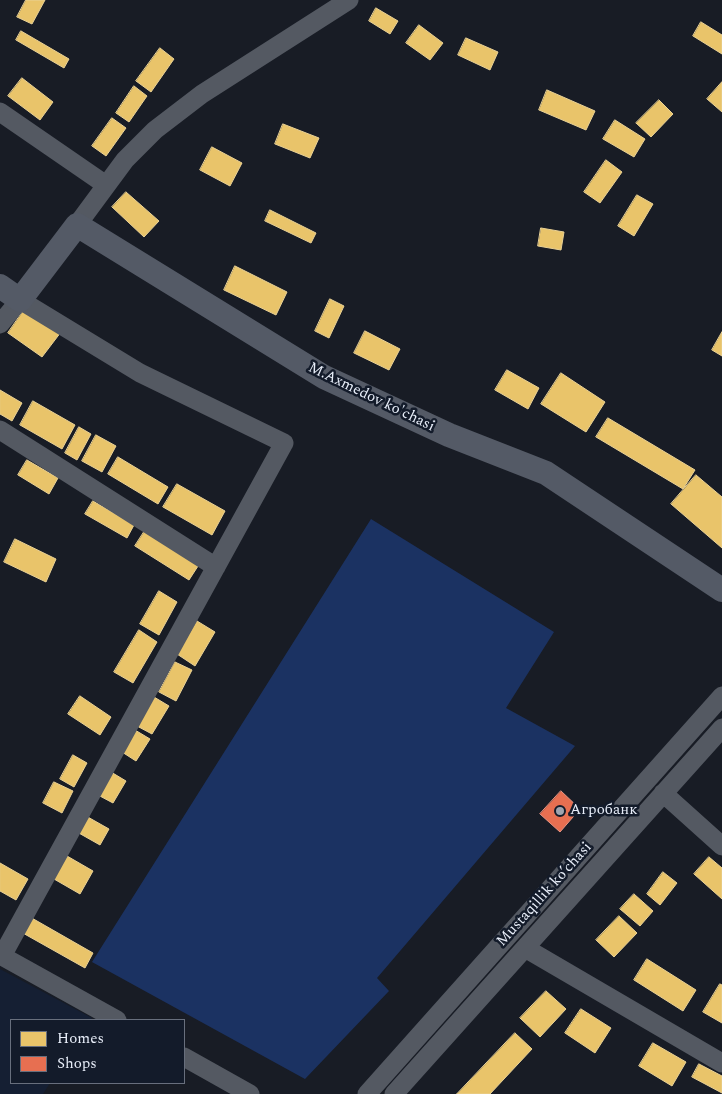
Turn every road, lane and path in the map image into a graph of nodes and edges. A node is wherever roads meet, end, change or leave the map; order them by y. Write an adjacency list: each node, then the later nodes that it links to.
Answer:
1 (349, 0): 3 (street)
2 (0, 112): 3 (street)
3 (106, 185): 4 (street)
4 (77, 225): 6 (main road); 10 (main road, M.Axmedov ko'chasi)
5 (0, 286): 6 (main road)
6 (24, 296): 7 (street); 9 (street)
7 (0, 324)
8 (0, 430): 9 (street)
9 (216, 567): 16 (street)
10 (722, 590)
11 (722, 696): 21 (street, Mustaqillik ko’chasi)
12 (722, 728): 13 (street, Mustaqillik ko’chasi)
13 (663, 793): 14 (street); 15 (street, Mustaqillik ko’chasi)
14 (722, 846)
15 (526, 948): 19 (street); 22 (street, Mustaqillik ko’chasi)
16 (1, 956): 17 (street)
17 (115, 1019)
18 (185, 1058): 20 (street)
19 (722, 1063)
20 (250, 1094)
21 (367, 1094)
22 (394, 1094)

